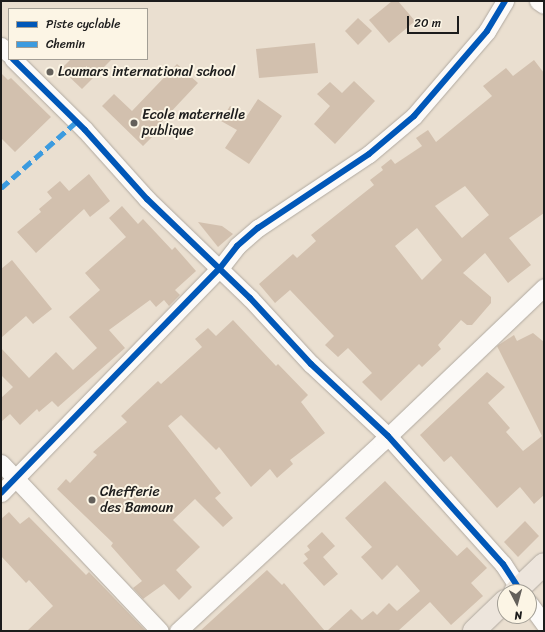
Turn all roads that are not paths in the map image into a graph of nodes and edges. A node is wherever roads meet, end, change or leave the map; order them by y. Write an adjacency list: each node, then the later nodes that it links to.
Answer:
1 (505, 1): 5 (street)
2 (538, 1): 3 (street)
3 (544, 5)
4 (14, 60): 5 (street)
5 (220, 268): 7 (street); 9 (street)
6 (544, 287): 7 (street)
7 (388, 436): 12 (street); 18 (street)
8 (1, 463): 9 (street)
9 (16, 479): 10 (street); 17 (street)
10 (1, 493)
11 (544, 564): 13 (main road)
12 (513, 584)
13 (527, 584)
14 (497, 612): 19 (main road)
15 (537, 616): 16 (street)
16 (544, 624)
17 (160, 631)
18 (178, 631)
19 (474, 631)

